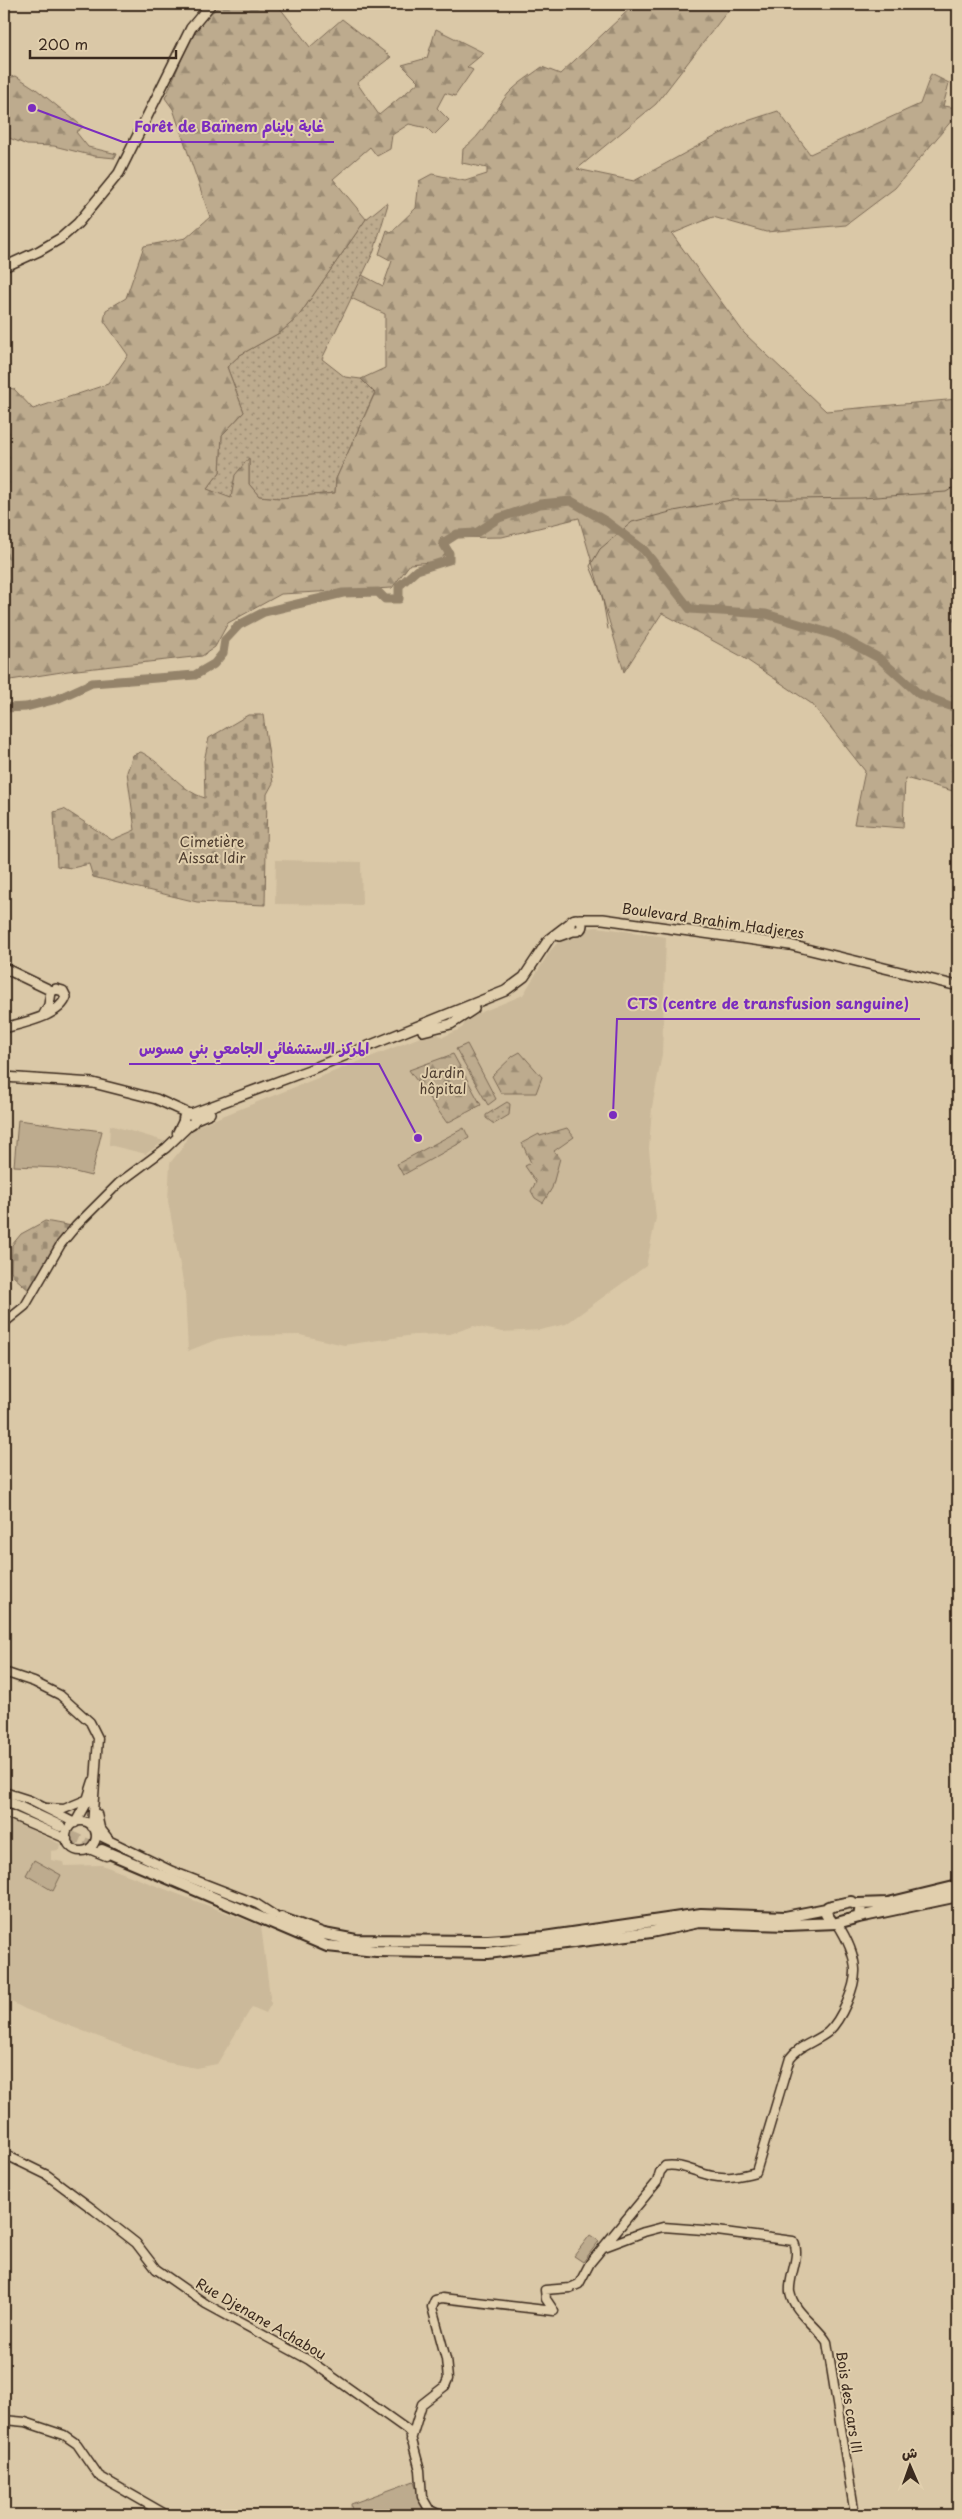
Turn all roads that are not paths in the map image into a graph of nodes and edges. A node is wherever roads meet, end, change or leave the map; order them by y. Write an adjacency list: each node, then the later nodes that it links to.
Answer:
1 (212, 4): 2 (main road)
2 (4, 267)
3 (581, 923): 5 (main road, Boulevard Brahim Hadjeres); 6 (main road); 12 (main road)
4 (4, 968): 7 (main road)
5 (958, 986)
6 (958, 991)
7 (51, 995): 8 (main road); 8 (main road); 9 (main road)
8 (59, 1004): 9 (main road)
9 (43, 1016): 10 (main road)
10 (4, 1028)
11 (4, 1077): 12 (main road)
12 (188, 1118): 13 (street)
13 (4, 1323)
14 (4, 1672): 17 (street)
15 (4, 1792): 19 (street)
16 (4, 1800): 22 (highway)
17 (91, 1800): 19 (street); 21 (street); 23 (street); 25 (street)
18 (4, 1806): 22 (highway)
19 (44, 1808): 22 (street)
20 (4, 1812): 22 (street)
21 (75, 1823): 22 (street); 23 (street); 24 (street)
22 (60, 1827): 24 (street)
23 (94, 1830): 25 (street); 26 (street)
24 (67, 1839): 26 (street)
25 (104, 1845): 26 (street); 31 (highway)
26 (89, 1848)
27 (958, 1886): 29 (highway)
28 (958, 1896): 32 (highway)
29 (858, 1904): 30 (highway); 32 (highway)
30 (826, 1909): 33 (highway); 34 (highway)
31 (273, 1919): 34 (highway); 36 (highway)
32 (855, 1919): 33 (highway); 35 (street)
33 (834, 1922): 35 (street); 36 (highway)
34 (529, 1938): 36 (highway)
35 (847, 1939): 38 (street)
36 (444, 1953)
37 (4, 2154): 40 (street, Rue Djenane Achabou)
38 (604, 2247): 40 (street); 43 (street, Bois des cars III)
39 (4, 2420): 41 (street)
40 (411, 2440): 42 (street, Rue Djenane Achabou)
41 (166, 2515)
42 (440, 2515)
43 (855, 2515)

